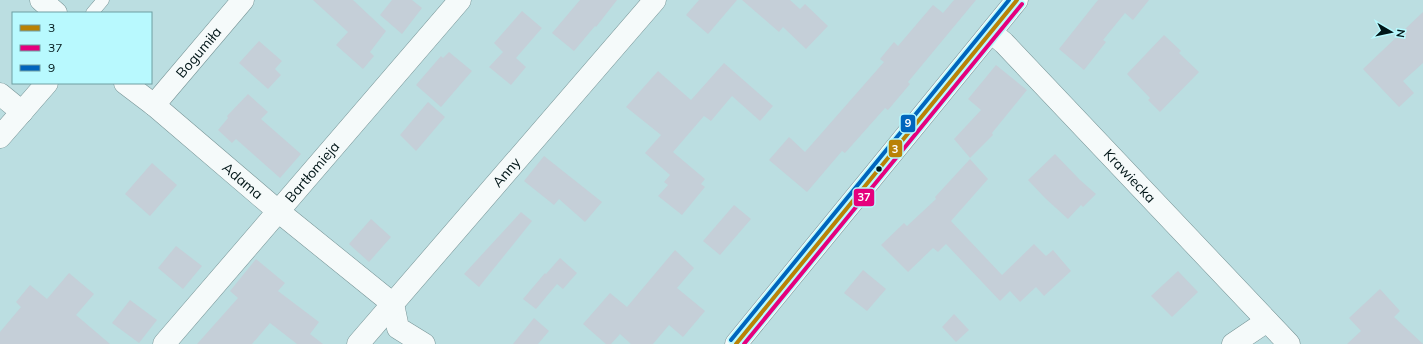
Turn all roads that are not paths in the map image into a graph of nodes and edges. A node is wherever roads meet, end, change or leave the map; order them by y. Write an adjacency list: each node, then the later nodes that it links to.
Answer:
1 (41, 0): 7 (street)
2 (103, 0): 8 (lane)
3 (244, 0): 13 (street, Bogumiła)
4 (460, 0): 16 (street, Bartłomieja)
5 (655, 0): 17 (street, Anny)
6 (1017, 0): 9 (street)
7 (55, 12)
8 (93, 12)
9 (991, 32): 18 (street, Krawiecka); 22 (street)
10 (46, 84): 14 (street)
11 (126, 84): 13 (street, Adama)
12 (0, 94): 14 (street)
13 (154, 106): 16 (street, Adama)
14 (22, 112): 15 (street)
15 (0, 137)
16 (278, 211): 17 (street, Adama); 19 (street, Bartłomieja)
17 (392, 304): 20 (street, Anny); 21 (street)
18 (1267, 321): 23 (street); 24 (street, Krawiecka)
19 (164, 344)
20 (358, 344)
21 (424, 344)
22 (736, 344)
23 (1233, 344)
24 (1289, 344)

